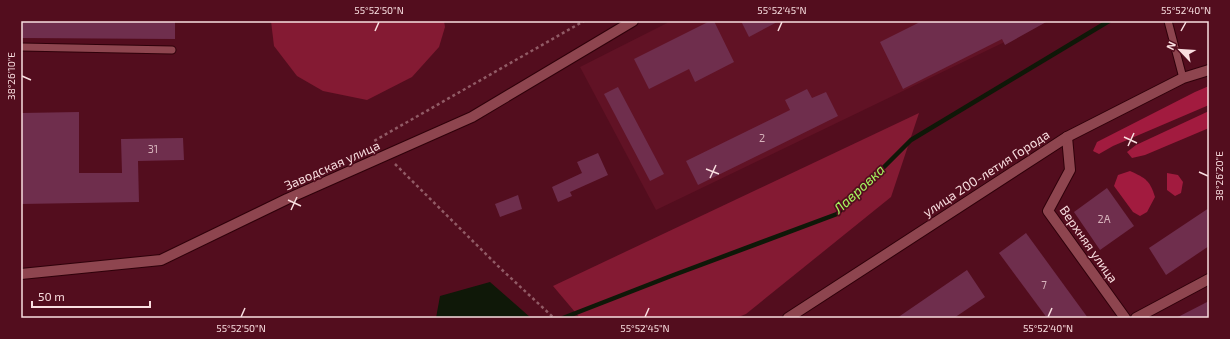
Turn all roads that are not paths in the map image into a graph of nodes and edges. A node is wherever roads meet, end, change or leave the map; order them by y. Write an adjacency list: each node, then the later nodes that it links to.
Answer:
1 (633, 21): 8 (street, Заводская улица)
2 (1168, 21): 6 (lane)
3 (21, 47): 4 (lane)
4 (172, 50)
5 (1209, 70): 6 (street, улица 200-летия Города)
6 (1183, 78): 7 (street, улица 200-летия Города)
7 (1067, 137): 10 (street, улица 200-летия Города); 11 (street, Верхняя улица)
8 (21, 274)
9 (1209, 279): 12 (street)
10 (788, 318)
11 (1125, 318)
12 (1136, 318)

